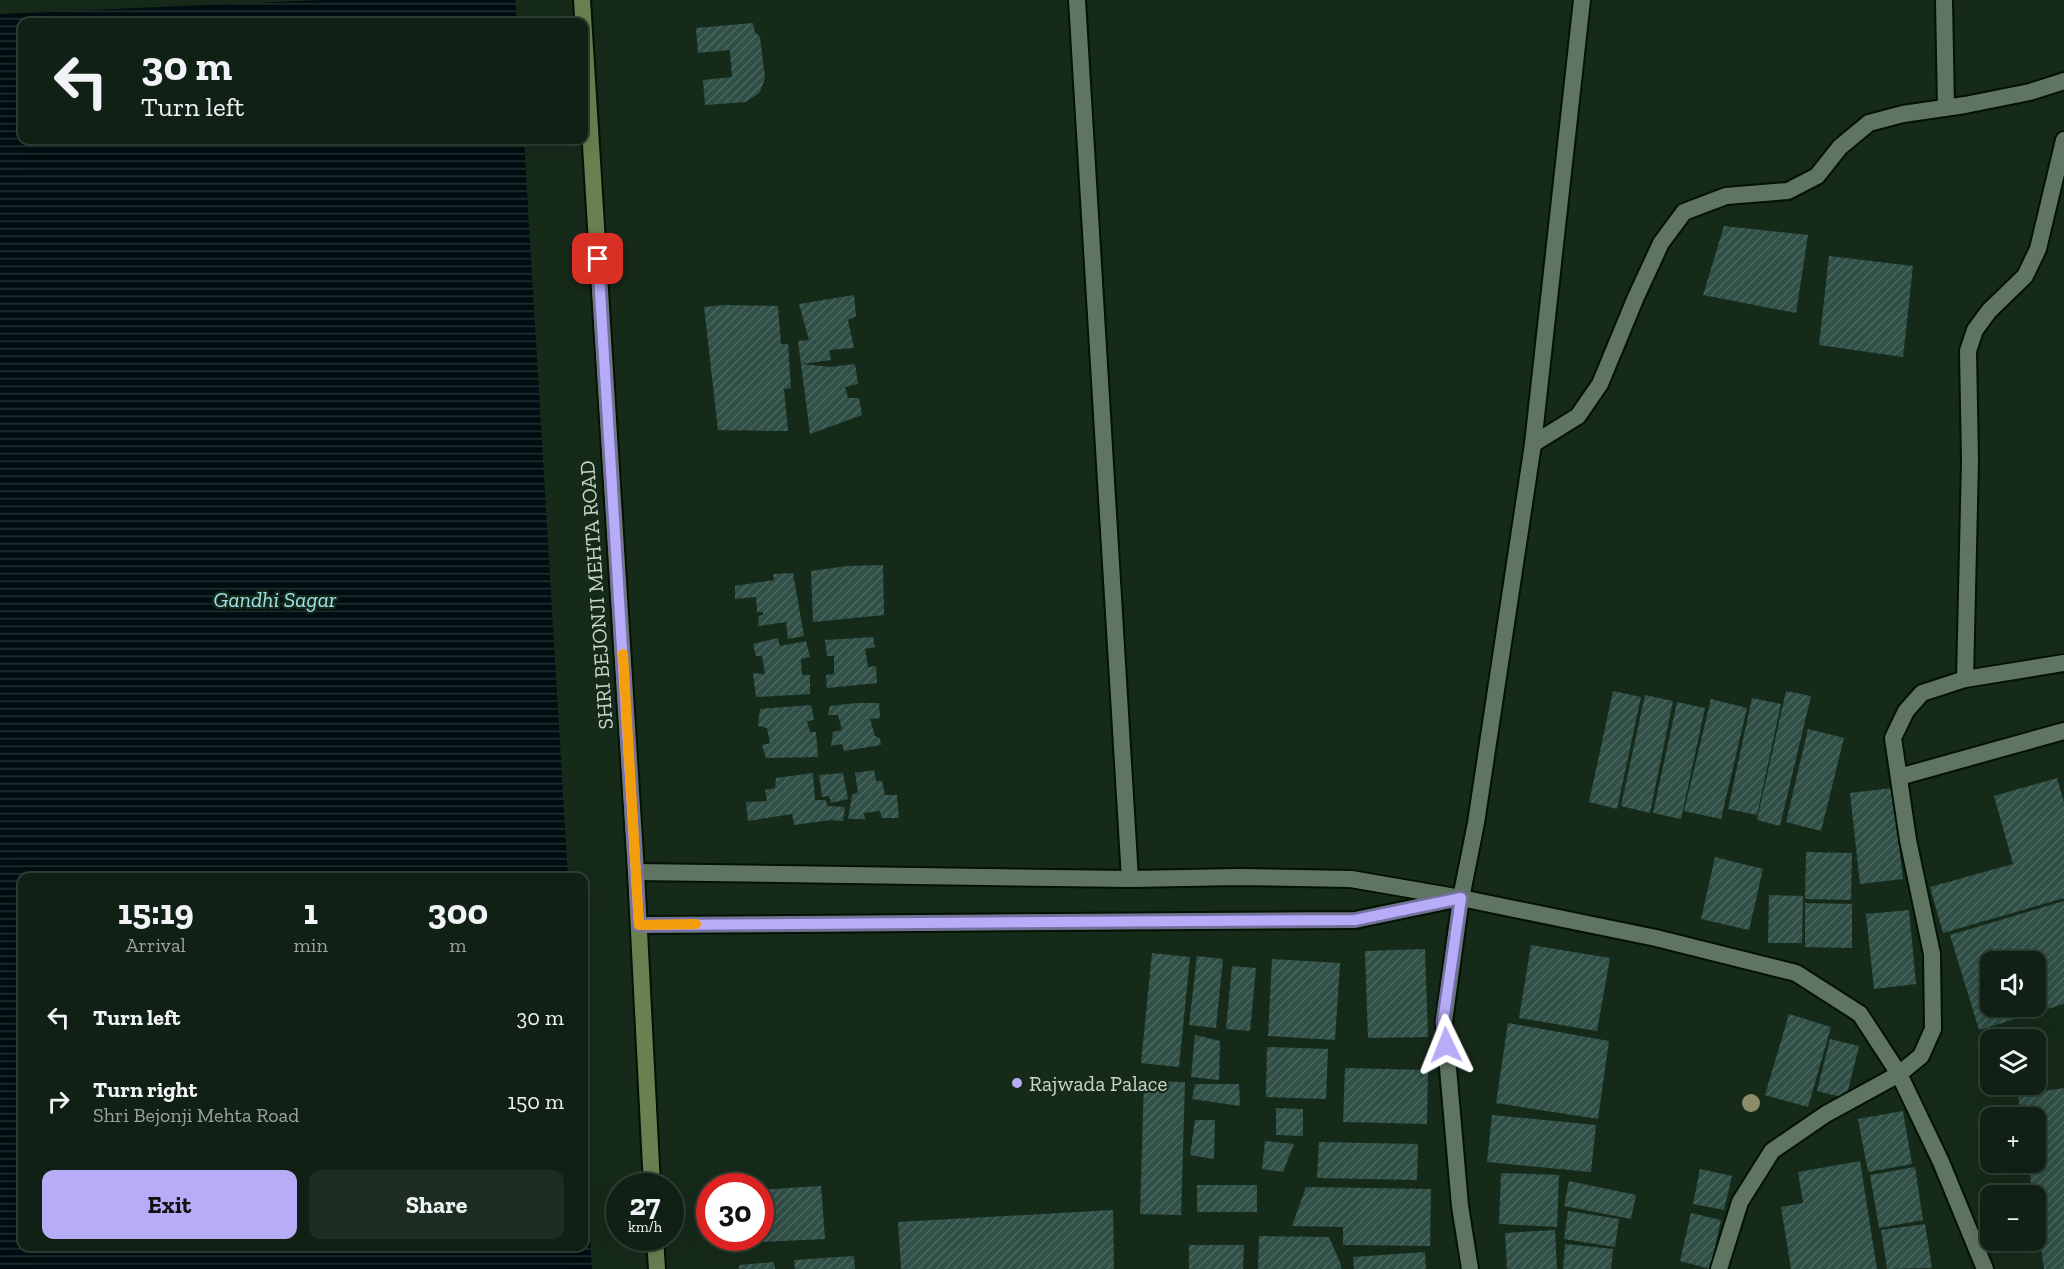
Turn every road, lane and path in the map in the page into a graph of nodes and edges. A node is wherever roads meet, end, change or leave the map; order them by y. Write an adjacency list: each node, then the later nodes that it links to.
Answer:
1 (582, 0): 5 (main road, SHRI BEJONJI MEHTA ROAD)
2 (1077, 0): 16 (street)
3 (1582, 0): 10 (street)
4 (1944, 0): 8 (street)
5 (583, 18)
6 (2064, 81): 8 (street)
7 (588, 97): 15 (main road, SHRI BEJONJI MEHTA ROAD)
8 (1946, 108): 10 (street)
9 (2064, 140): 12 (street)
10 (1533, 444): 17 (street)
11 (2064, 663): 12 (street)
12 (1965, 679): 14 (street)
13 (2064, 731): 14 (street)
14 (1899, 777): 19 (street)
15 (636, 873): 16 (street); 18 (main road, SHRI BEJONJI MEHTA ROAD)
16 (1130, 879): 17 (street)
17 (1461, 898): 18 (street); 19 (street); 23 (street)
18 (639, 925): 20 (main road, SHRI BEJONJI MEHTA ROAD)
19 (1899, 1074): 24 (street); 25 (street)
20 (651, 1173)
21 (656, 1251): 22 (main road)
22 (657, 1269)
23 (1470, 1269)
24 (1719, 1269)
25 (1985, 1269)

